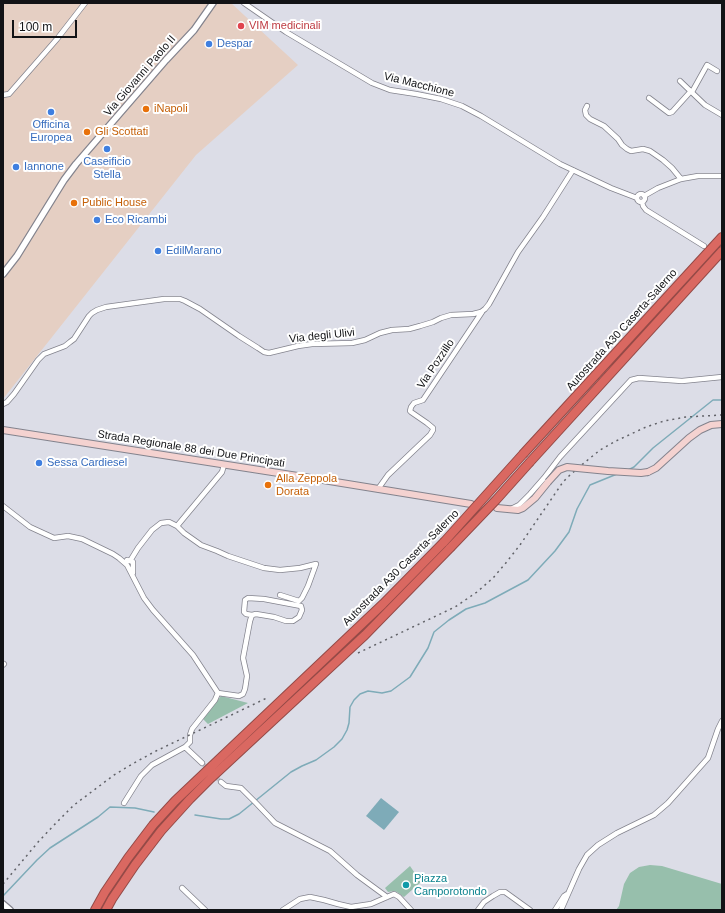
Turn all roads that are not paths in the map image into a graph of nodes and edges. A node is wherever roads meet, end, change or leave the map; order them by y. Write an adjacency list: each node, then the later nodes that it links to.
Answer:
1 (85, 3): 7 (street)
2 (244, 3): 11 (street, Via Macchione)
3 (211, 5): 20 (street, Via Giovanni Paolo II)
4 (717, 71): 6 (street)
5 (680, 82): 6 (street)
6 (691, 92): 8 (street); 10 (street)
7 (3, 95)
8 (649, 98)
9 (587, 106): 13 (street)
10 (722, 115)
11 (573, 170): 15 (street, Via Macchione); 21 (street)
12 (722, 176): 13 (street)
13 (681, 179): 14 (street)
14 (644, 196): 15 (street); 16 (street)
15 (637, 198): 16 (street)
16 (642, 202): 18 (street)
17 (722, 237): 47 (highway, Autostrada A30 Caserta-Salerno, bridge)
18 (704, 246)
19 (722, 251): 48 (highway, Autostrada A30 Caserta-Salerno, bridge)
20 (3, 274)
21 (483, 310): 23 (street, Via degli Ulivi); 27 (street, Via Pozzillo)
22 (722, 377): 31 (street)
23 (3, 404)
24 (722, 424): 31 (main road, bridge)
25 (3, 430): 26 (main road, Strada Regionale 88 dei Due Principati)
26 (224, 465): 27 (main road, Strada Regionale 88 dei Due Principati); 32 (street)
27 (378, 489): 28 (main road, Strada Regionale 88 dei Due Principati)
28 (471, 504)
29 (3, 506): 33 (street)
30 (497, 508): 31 (main road)
31 (509, 510)
32 (177, 526): 33 (street); 34 (street)
33 (130, 564): 36 (street)
34 (280, 595)
35 (252, 615): 35 (street); 36 (street)
36 (218, 693): 38 (street)
37 (722, 721): 43 (street)
38 (185, 747): 39 (street); 41 (street)
39 (202, 763)
40 (221, 782): 44 (street)
41 (124, 803)
42 (182, 888): 49 (street)
43 (569, 893): 54 (street); 55 (street)
44 (387, 896): 50 (street); 51 (street)
45 (3, 904): 46 (street)
46 (10, 910)
47 (95, 910)
48 (106, 910)
49 (205, 910)
50 (283, 910)
51 (411, 910)
52 (478, 910): 53 (street)
53 (530, 910)
54 (555, 910)
55 (561, 910)

